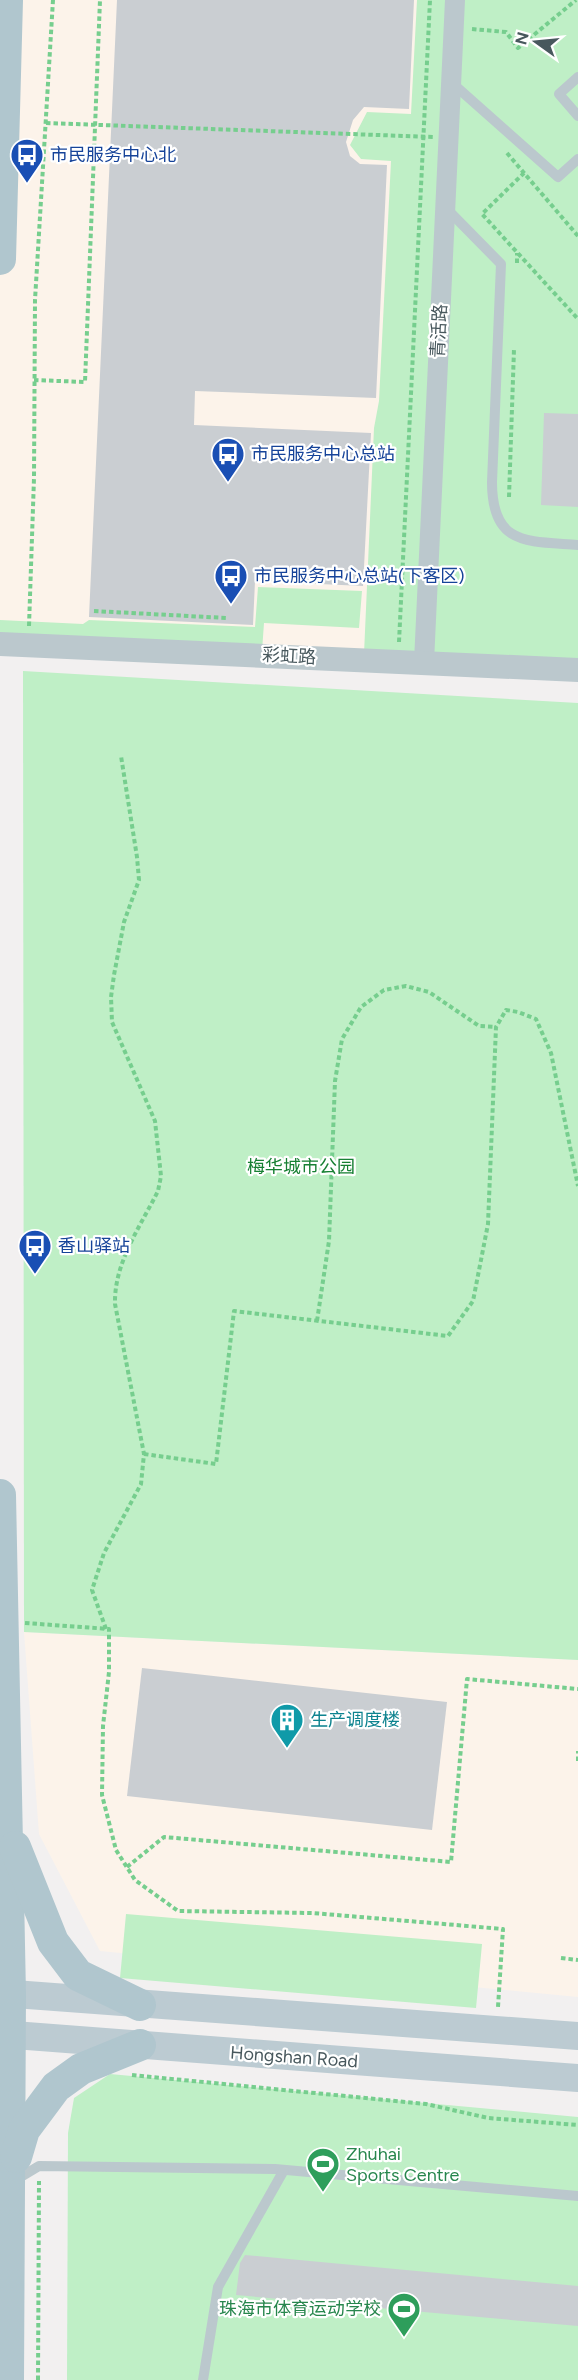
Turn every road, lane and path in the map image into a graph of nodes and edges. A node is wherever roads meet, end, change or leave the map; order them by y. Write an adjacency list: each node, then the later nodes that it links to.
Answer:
1 (7, 0): 19 (main road)
2 (53, 0): 11 (path)
3 (100, 0): 12 (path)
4 (430, 0): 13 (path)
5 (455, 0): 7 (street, 青活路)
6 (576, 0): 7 (path)
7 (453, 28): 9 (street, 青活路)
8 (578, 77): 10 (lane)
9 (451, 82): 14 (street, 青活路); 15 (lane)
10 (578, 116)
11 (46, 123): 12 (path); 23 (path)
12 (94, 124): 13 (path); 23 (path)
13 (424, 137): 14 (path); 30 (path)
14 (448, 138): 16 (street, 青活路)
15 (578, 159)
16 (445, 207): 25 (lane); 31 (street, 青活路)
17 (578, 236): 18 (path)
18 (517, 252): 20 (path); 21 (path)
19 (0, 259)
20 (517, 264)
21 (578, 319)
22 (514, 348): 24 (path)
23 (34, 380): 29 (path)
24 (509, 504)
25 (578, 545)
26 (94, 611): 27 (path)
27 (226, 618)
28 (0, 644): 29 (street, 彩虹路)
29 (28, 645): 30 (street, 彩虹路)
30 (398, 661): 31 (street, 彩虹路)
31 (424, 662): 32 (street, 彩虹路)
32 (578, 670)
33 (121, 756): 37 (path)
34 (495, 1027): 35 (path); 36 (path); 36 (path)
35 (578, 1186)
36 (317, 1321): 37 (path)
37 (144, 1454): 40 (path)
38 (0, 1495): 39 (main road)
39 (3, 1622): 40 (path); 44 (main road)
40 (106, 1629): 45 (path)
41 (578, 1689): 45 (path)
42 (578, 1751): 43 (path)
43 (578, 1761)
44 (8, 1832): 48 (main road); 49 (main road)
45 (127, 1867): 50 (path)
46 (561, 1958): 47 (path)
47 (578, 1960)
48 (5, 1994): 49 (main road); 51 (main road)
49 (140, 2005): 50 (main road)
50 (497, 2031): 52 (main road)
51 (5, 2035): 53 (main road, Hongshan Road); 59 (main road)
52 (578, 2036)
53 (140, 2045): 55 (main road, Hongshan Road); 59 (main road)
54 (126, 2074): 56 (path)
55 (578, 2078)
56 (578, 2125)
57 (39, 2166): 58 (lane); 59 (lane); 62 (path)
58 (284, 2170): 60 (lane); 63 (lane)
59 (9, 2184): 61 (main road)
60 (578, 2196)
61 (8, 2380)
62 (38, 2380)
63 (203, 2380)

